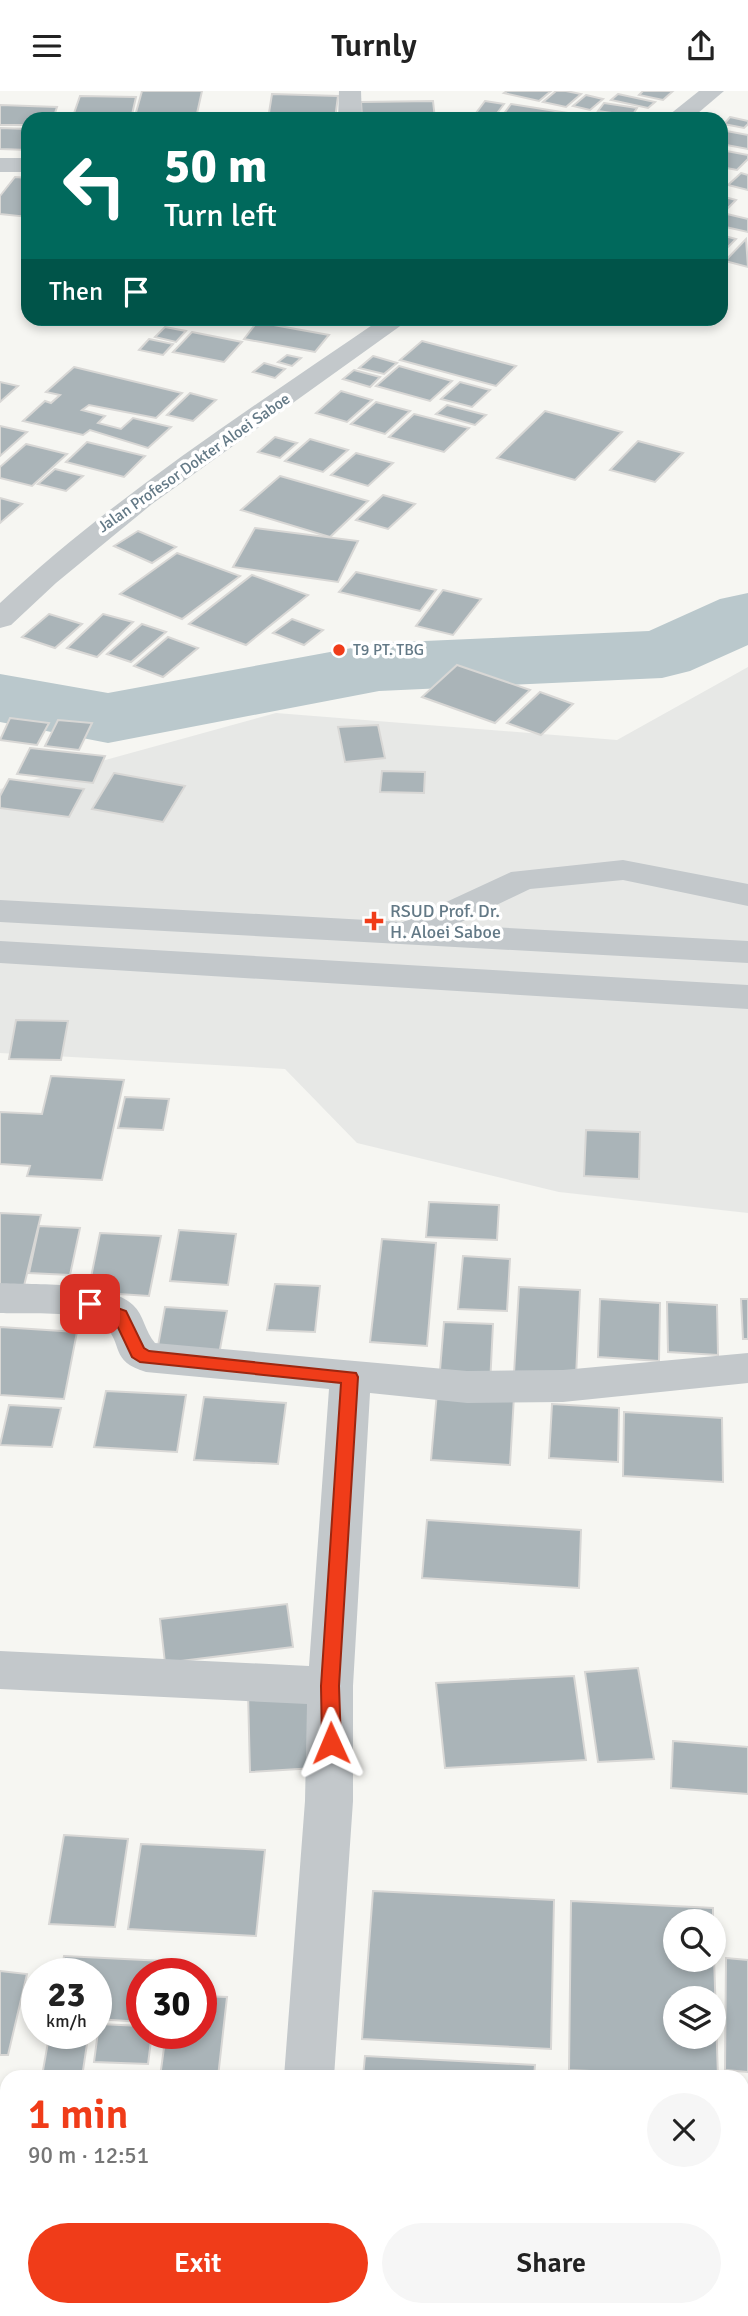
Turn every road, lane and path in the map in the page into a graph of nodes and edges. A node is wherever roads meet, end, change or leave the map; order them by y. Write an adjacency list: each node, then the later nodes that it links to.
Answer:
1 (350, 91): 3 (street)
2 (713, 91): 4 (street)
3 (350, 112)
4 (685, 112)
5 (0, 165): 6 (street)
6 (21, 166)
7 (387, 326): 8 (street, Jalan Profesor Dokter Aloei Saboe)
8 (0, 619)
9 (748, 895): 11 (street)
10 (0, 911): 11 (street)
11 (404, 936): 13 (street)
12 (0, 951): 14 (street)
13 (748, 952)
14 (748, 997)
15 (0, 1298): 17 (street)
16 (748, 1368): 17 (street)
17 (350, 1377): 19 (street)
18 (0, 1670): 19 (street)
19 (330, 1686): 20 (street)
20 (310, 2070)

